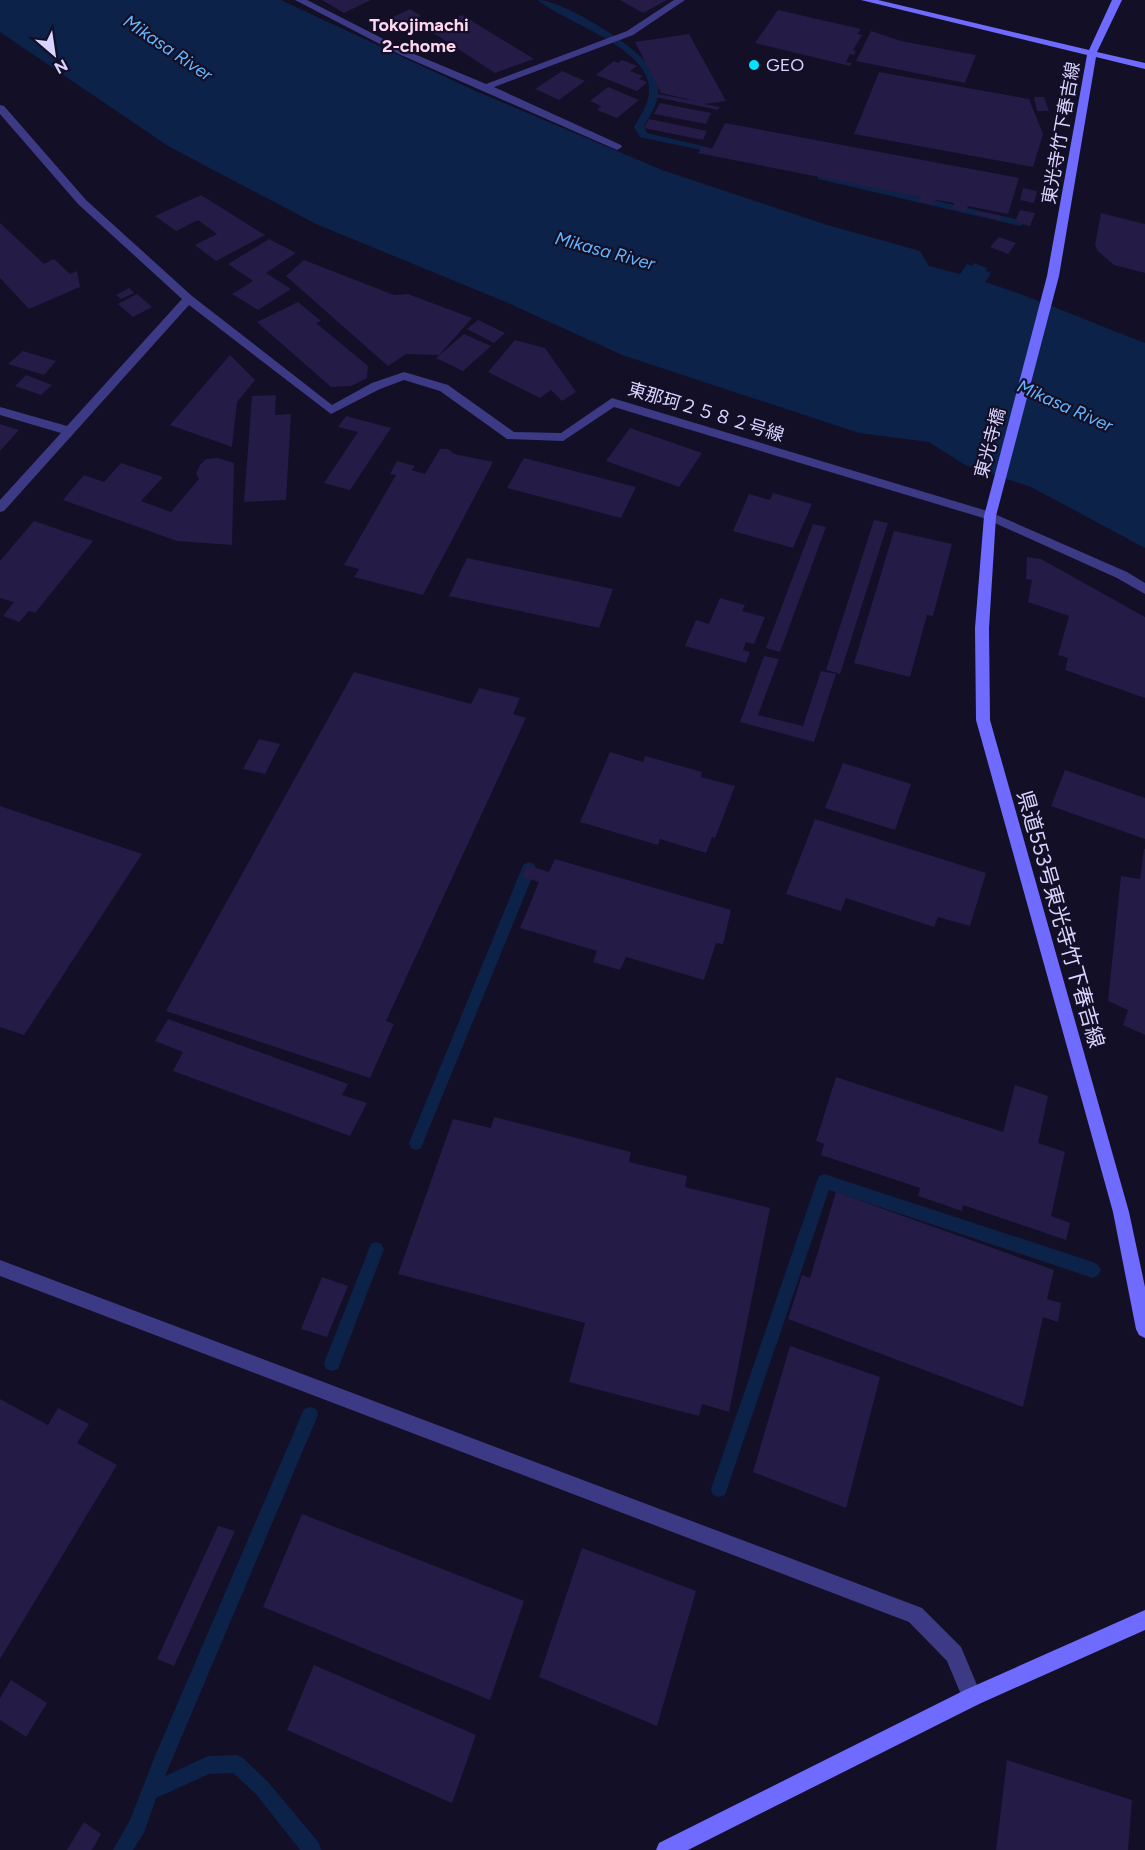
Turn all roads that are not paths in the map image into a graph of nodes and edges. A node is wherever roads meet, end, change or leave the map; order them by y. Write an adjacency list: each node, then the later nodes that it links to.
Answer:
1 (300, 0): 7 (street)
2 (680, 0): 7 (street)
3 (866, 0): 5 (main road)
4 (1117, 0): 5 (main road, 東光寺竹下春吉線)
5 (1092, 53): 6 (main road); 10 (main road, 東光寺竹下春吉線)
6 (1145, 66)
7 (486, 87): 9 (street)
8 (0, 108): 11 (street)
9 (617, 147)
10 (1053, 276): 15 (main road, 東光寺橋)
11 (188, 299): 13 (street); 15 (street, 東那珂２５８２号線)
12 (0, 411): 13 (street)
13 (69, 431): 14 (street)
14 (0, 508)
15 (990, 516): 16 (street); 18 (main road, 県道553号東光寺竹下春吉線)
16 (1145, 589)
17 (0, 1268): 20 (street)
18 (1145, 1329)
19 (1145, 1620): 20 (main road)
20 (972, 1696): 21 (main road)
21 (666, 1850)

